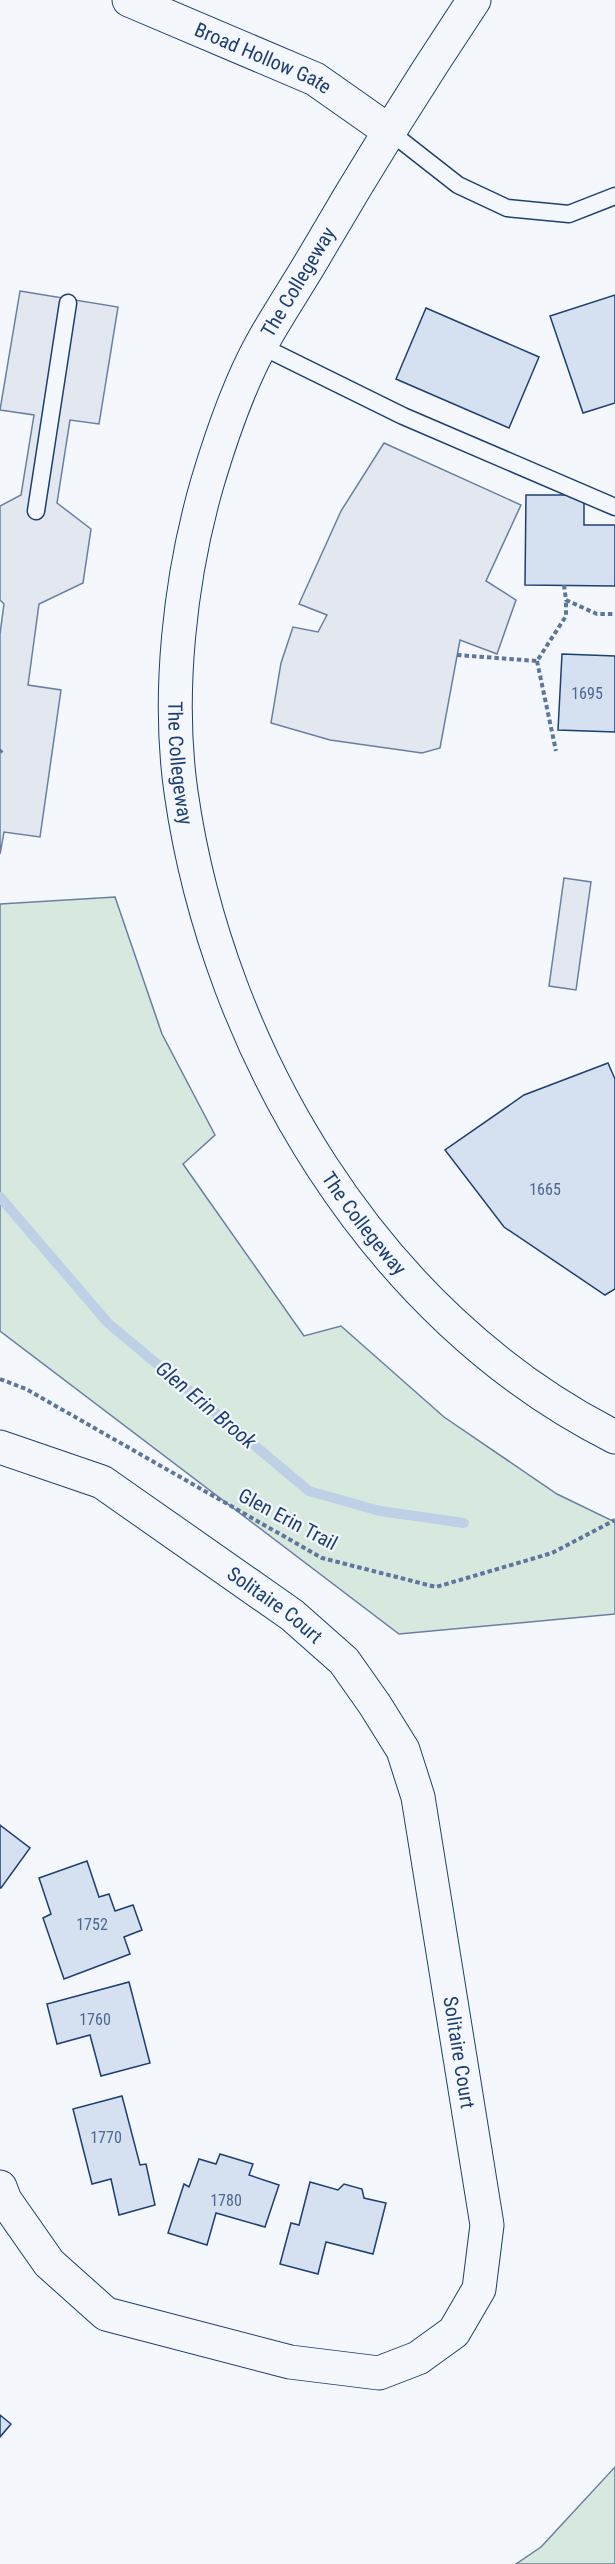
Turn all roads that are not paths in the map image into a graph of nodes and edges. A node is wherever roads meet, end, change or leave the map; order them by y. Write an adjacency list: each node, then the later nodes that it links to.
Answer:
1 (129, 0): 3 (street, Broad Hollow Gate)
2 (474, 0): 3 (street, The Collegeway)
3 (389, 131): 4 (lane); 6 (street, The Collegeway)
4 (615, 196)
5 (68, 303): 8 (lane)
6 (261, 346): 7 (lane); 9 (street, The Collegeway)
7 (615, 507)
8 (36, 511)
9 (615, 1437)
10 (0, 1447): 11 (street, Solitaire Court)
11 (0, 2187)

